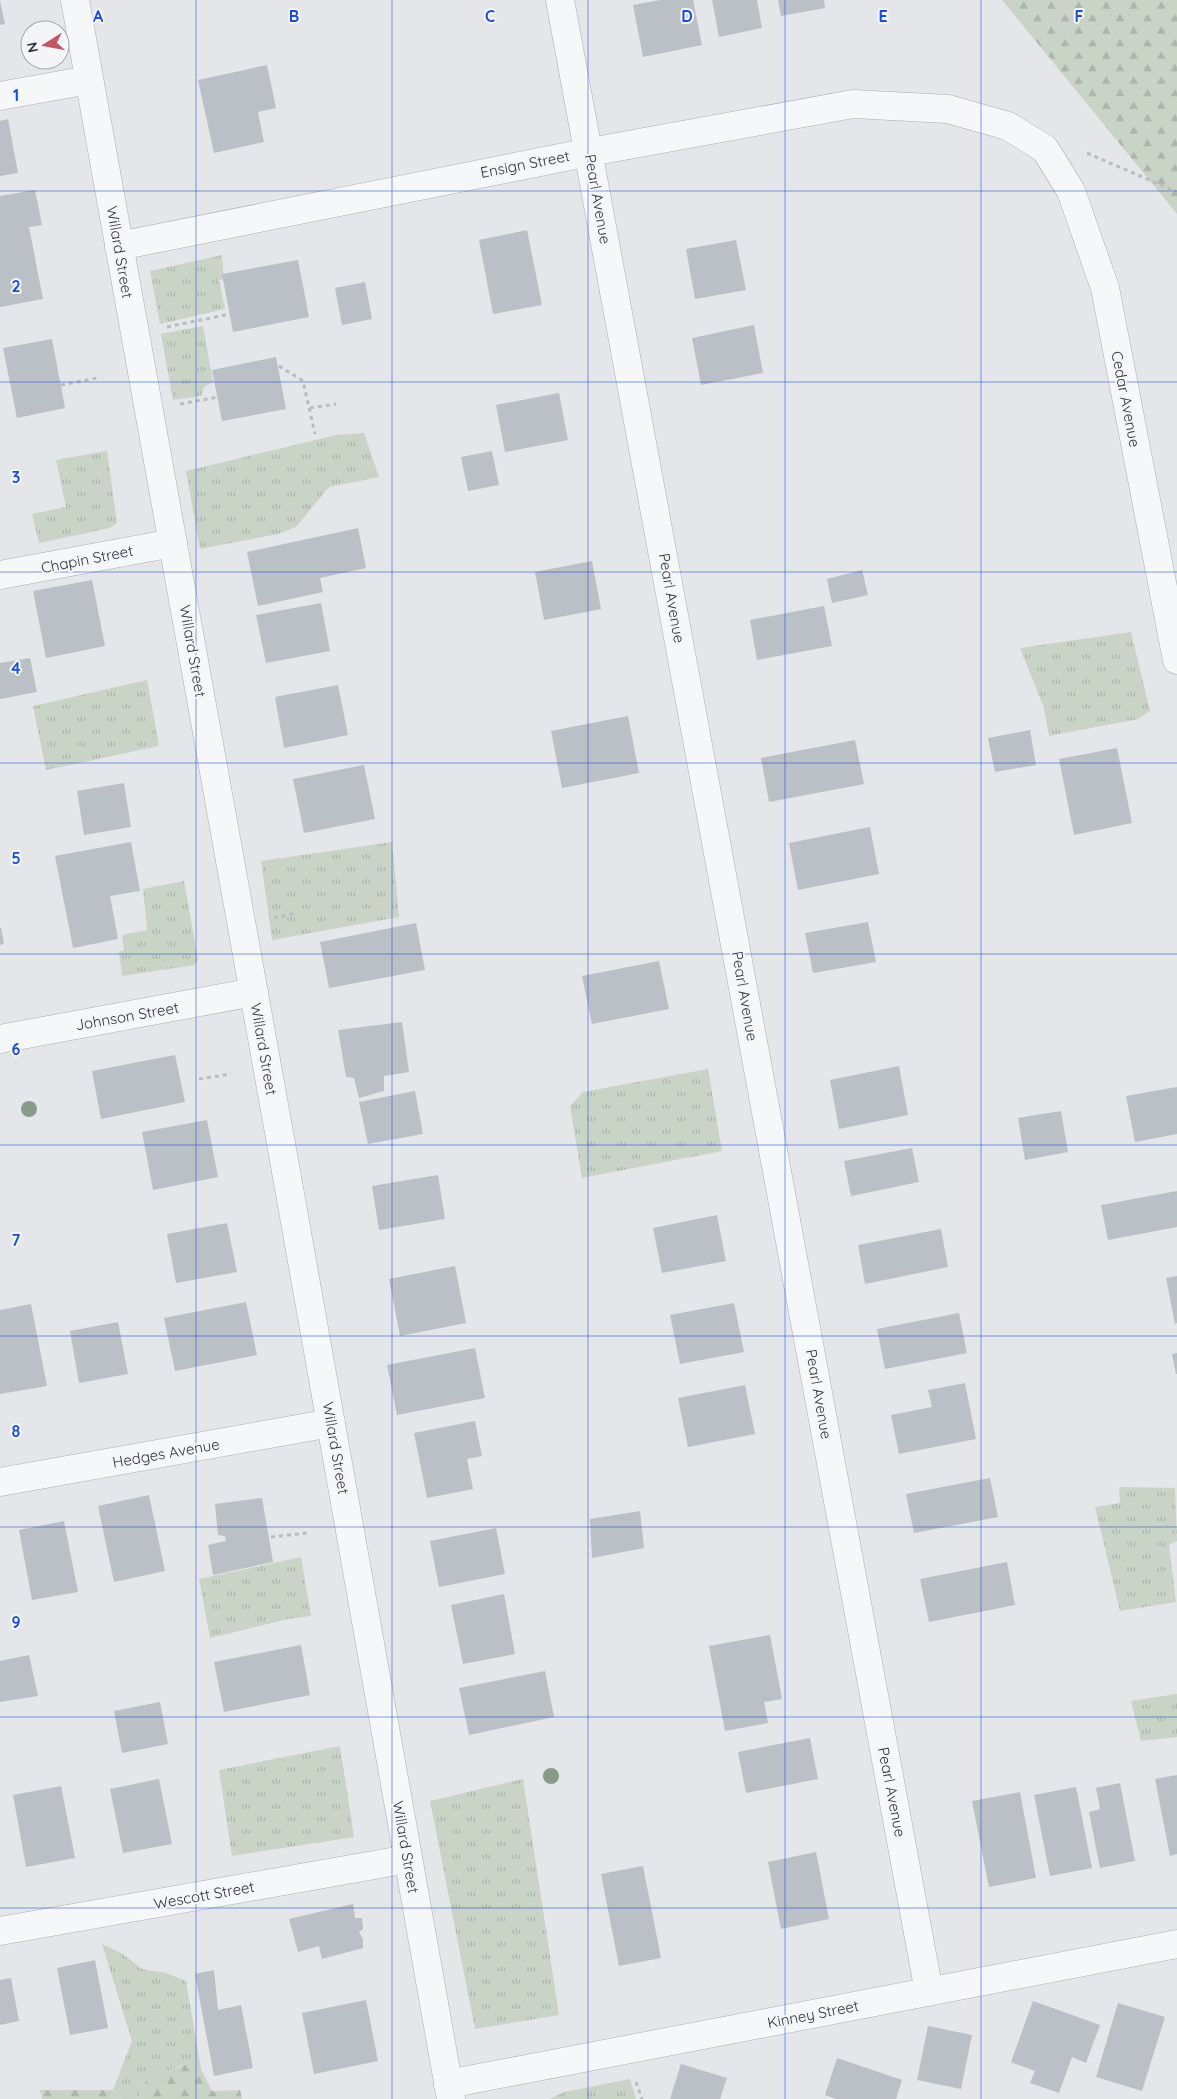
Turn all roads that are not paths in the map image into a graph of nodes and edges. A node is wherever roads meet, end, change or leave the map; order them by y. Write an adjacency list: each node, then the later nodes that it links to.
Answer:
1 (75, 0): 3 (street, Willard Street)
2 (560, 0): 6 (street, Pearl Avenue)
3 (90, 80): 4 (street); 7 (street, Willard Street)
4 (0, 96)
5 (1045, 148): 6 (street, Ensign Street); 10 (street, Cedar Avenue)
6 (590, 152): 7 (street, Ensign Street); 18 (street, Pearl Avenue)
7 (119, 246): 8 (street, Willard Street)
8 (173, 543): 9 (street, Chapin Street); 11 (street, Willard Street)
9 (0, 575)
10 (1177, 660)
11 (254, 992): 12 (street, Johnson Street); 13 (street, Willard Street)
12 (0, 1039)
13 (331, 1422): 14 (street, Hedges Avenue); 15 (street, Willard Street)
14 (0, 1482)
15 (408, 1859): 16 (street, Wescott Street); 19 (street, Willard Street)
16 (0, 1931)
17 (1177, 1944): 18 (street, Kinney Street)
18 (929, 1992): 19 (street, Kinney Street)
19 (449, 2092)

